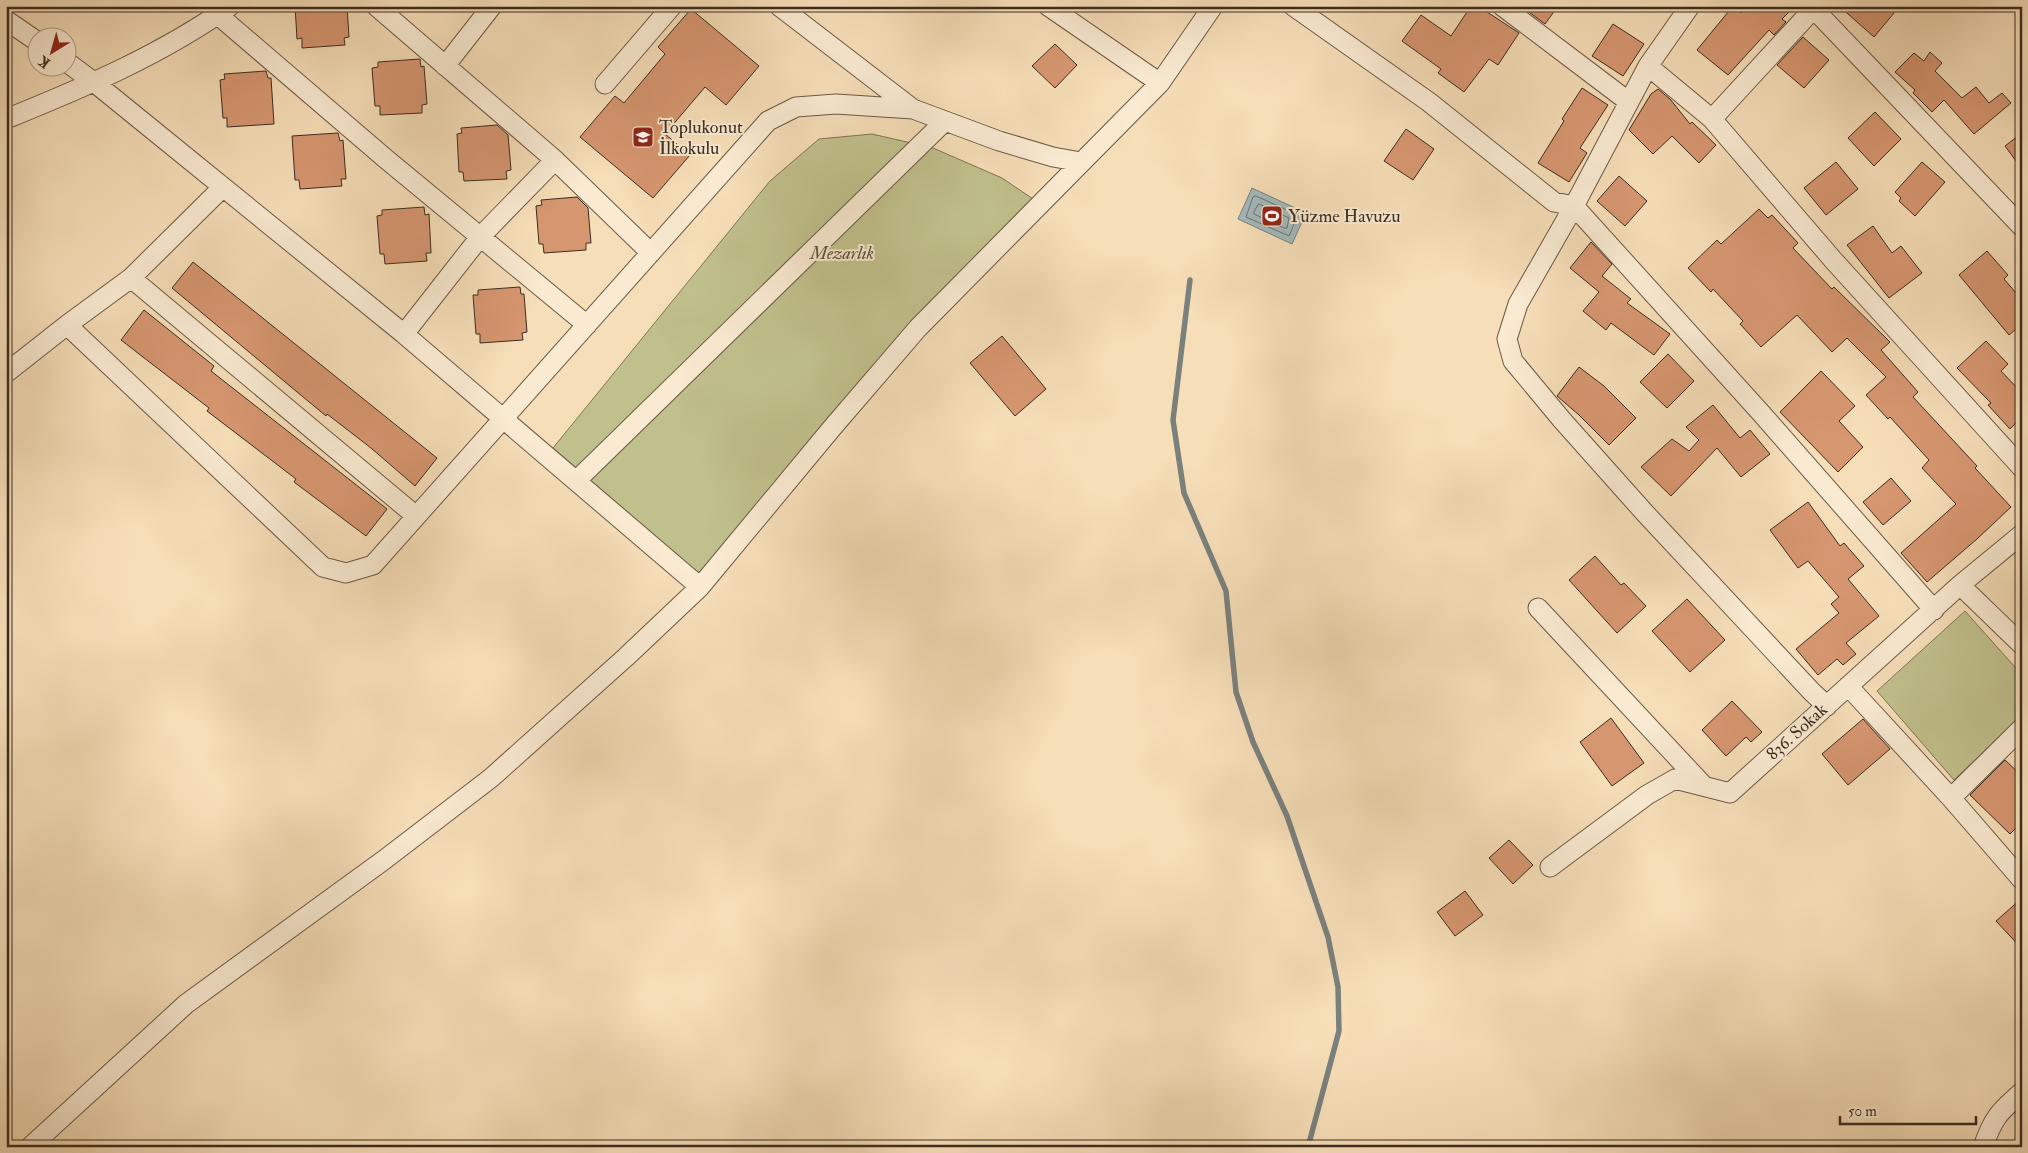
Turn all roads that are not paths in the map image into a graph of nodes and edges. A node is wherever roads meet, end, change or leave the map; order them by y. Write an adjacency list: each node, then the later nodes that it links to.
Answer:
1 (376, 6): 14 (street)
2 (492, 6): 14 (street)
3 (672, 6): 19 (street)
4 (779, 6): 21 (street)
5 (1048, 6): 18 (street)
6 (1213, 6): 18 (street)
7 (1293, 6): 28 (street)
8 (1502, 6): 20 (street)
9 (1690, 6): 15 (street)
10 (1813, 7): 23 (street); 29 (street)
11 (224, 10): 17 (street); 30 (street)
12 (6, 20): 13 (street)
13 (28, 35)
14 (445, 66): 25 (street)
15 (1648, 66): 20 (street); 23 (street)
16 (78, 70): 17 (street)
17 (95, 82): 22 (street); 27 (street)
18 (1160, 83): 26 (street)
19 (605, 84)
20 (1629, 102): 28 (street)
21 (913, 109): 24 (street); 31 (street)
22 (6, 119)
23 (1712, 119): 38 (street)
24 (946, 122): 26 (street); 39 (street)
25 (555, 160): 30 (street); 31 (street)
26 (1081, 162): 43 (street)
27 (223, 187): 32 (street); 35 (street)
28 (1574, 206): 45 (street); 48 (street)
29 (2022, 227)
30 (480, 237): 34 (street); 35 (street)
31 (651, 253): 34 (street)
32 (131, 278): 33 (street); 40 (street)
33 (67, 325): 36 (street); 40 (street)
34 (587, 325): 37 (street)
35 (404, 334): 37 (street)
36 (6, 373)
37 (502, 420): 39 (street); 40 (street)
38 (2022, 468)
39 (577, 480): 43 (street)
40 (416, 516)
41 (2022, 534): 42 (street, 836. Sokak)
42 (1960, 585): 45 (street, 836. Sokak); 46 (street)
43 (700, 586): 55 (street)
44 (1538, 608): 50 (street)
45 (1934, 610): 47 (street, 836. Sokak)
46 (2022, 645)
47 (1848, 686): 48 (street, 836. Sokak); 51 (street)
48 (1827, 706): 50 (street, 836. Sokak)
49 (2022, 728): 51 (street)
50 (1703, 785): 52 (street, 836. Sokak)
51 (1950, 798): 53 (street)
52 (1550, 867)
53 (2022, 880)
54 (2022, 1092): 56 (street)
55 (30, 1147)
56 (1983, 1147)

